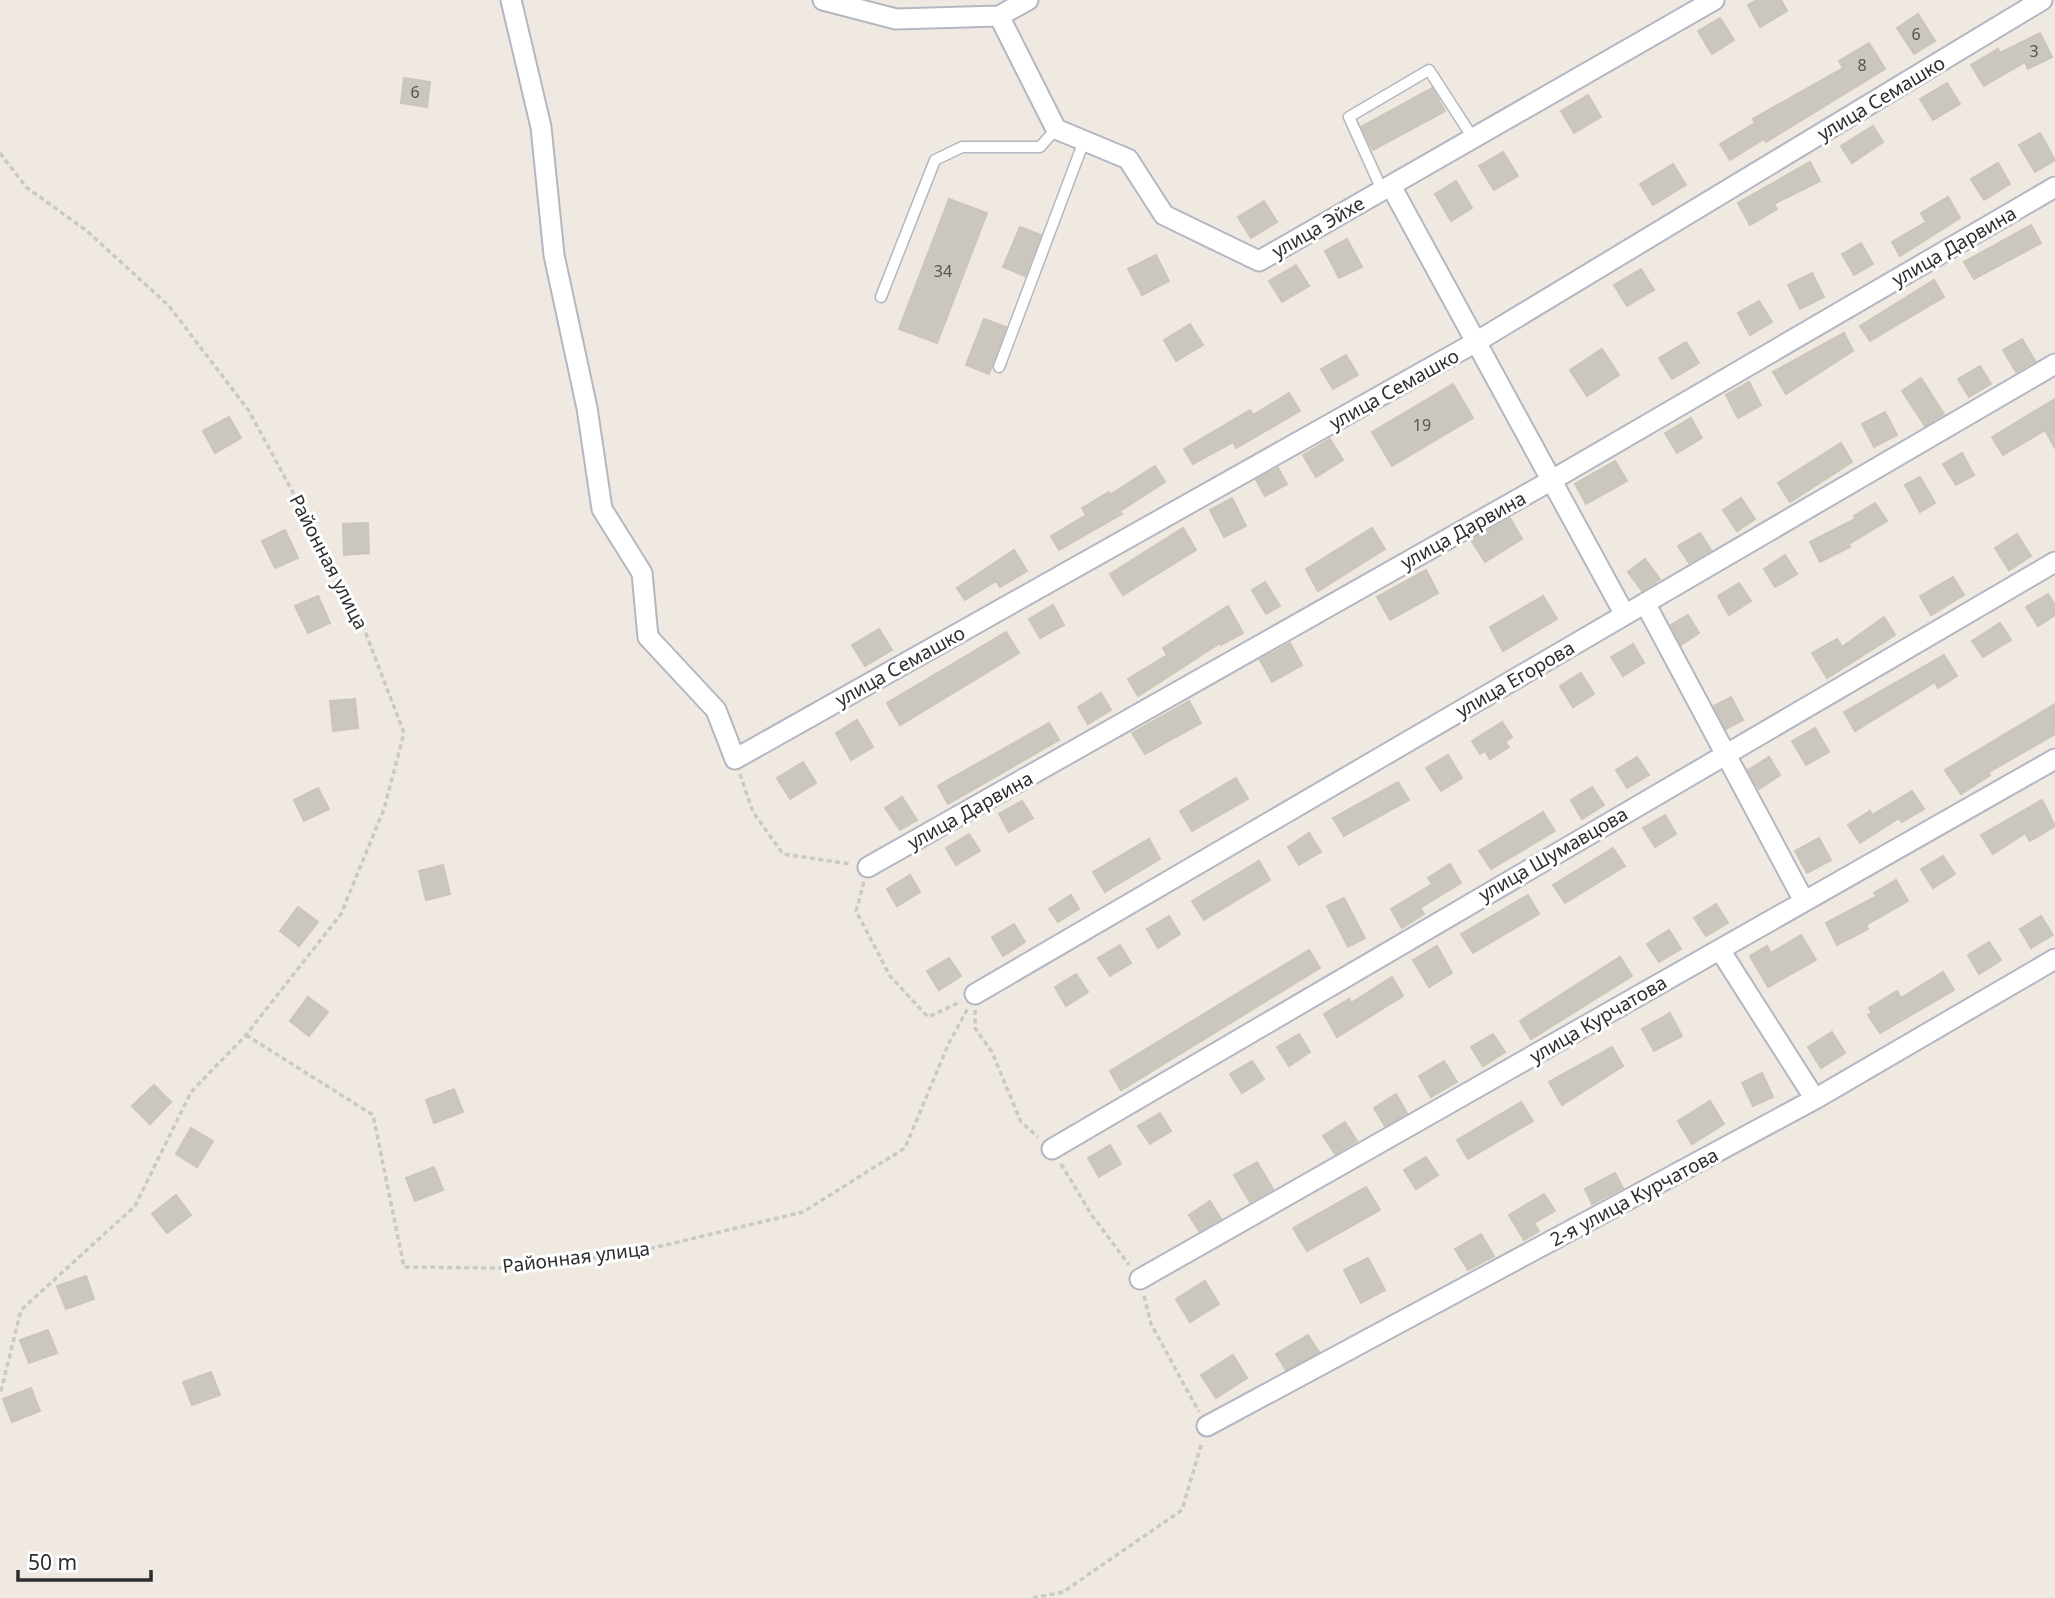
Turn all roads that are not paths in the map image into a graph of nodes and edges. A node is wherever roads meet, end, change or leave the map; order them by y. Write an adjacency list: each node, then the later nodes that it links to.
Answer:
1 (511, 0): 13 (street, улица Семашко)
2 (823, 0): 6 (street)
3 (1028, 0): 6 (street)
4 (1714, 0): 8 (street, улица Эйхе)
5 (2042, 0): 13 (street, улица Семашко)
6 (999, 16): 7 (street)
7 (1056, 129): 9 (street, улица Эйхе); 12 (lane)
8 (1473, 138): 11 (street, улица Эйхе); 11 (lane)
9 (1084, 141): 11 (street, улица Эйхе); 15 (lane)
10 (2055, 187): 16 (street, улица Дарвина)
11 (1387, 188): 13 (street)
12 (881, 297)
13 (1476, 342): 16 (street)
14 (2055, 364): 18 (street, улица Егорова)
15 (999, 367)
16 (1552, 480): 19 (street); 22 (street, улица Дарвина)
17 (2055, 562): 20 (street, улица Шумавцова)
18 (1645, 603): 19 (street, улица Егорова); 20 (street)
19 (1625, 615): 26 (street, улица Егорова)
20 (1725, 753): 23 (street); 28 (street, улица Шумавцова)
21 (2055, 759): 23 (street, улица Курчатова)
22 (868, 867)
23 (1804, 901): 24 (street, улица Курчатова)
24 (1720, 950): 27 (street); 29 (street, улица Курчатова)
25 (2055, 958): 27 (street, 2-я улица Курчатова)
26 (975, 994)
27 (1815, 1099): 30 (street, 2-я улица Курчатова)
28 (1052, 1149)
29 (1140, 1279)
30 (1207, 1426)

